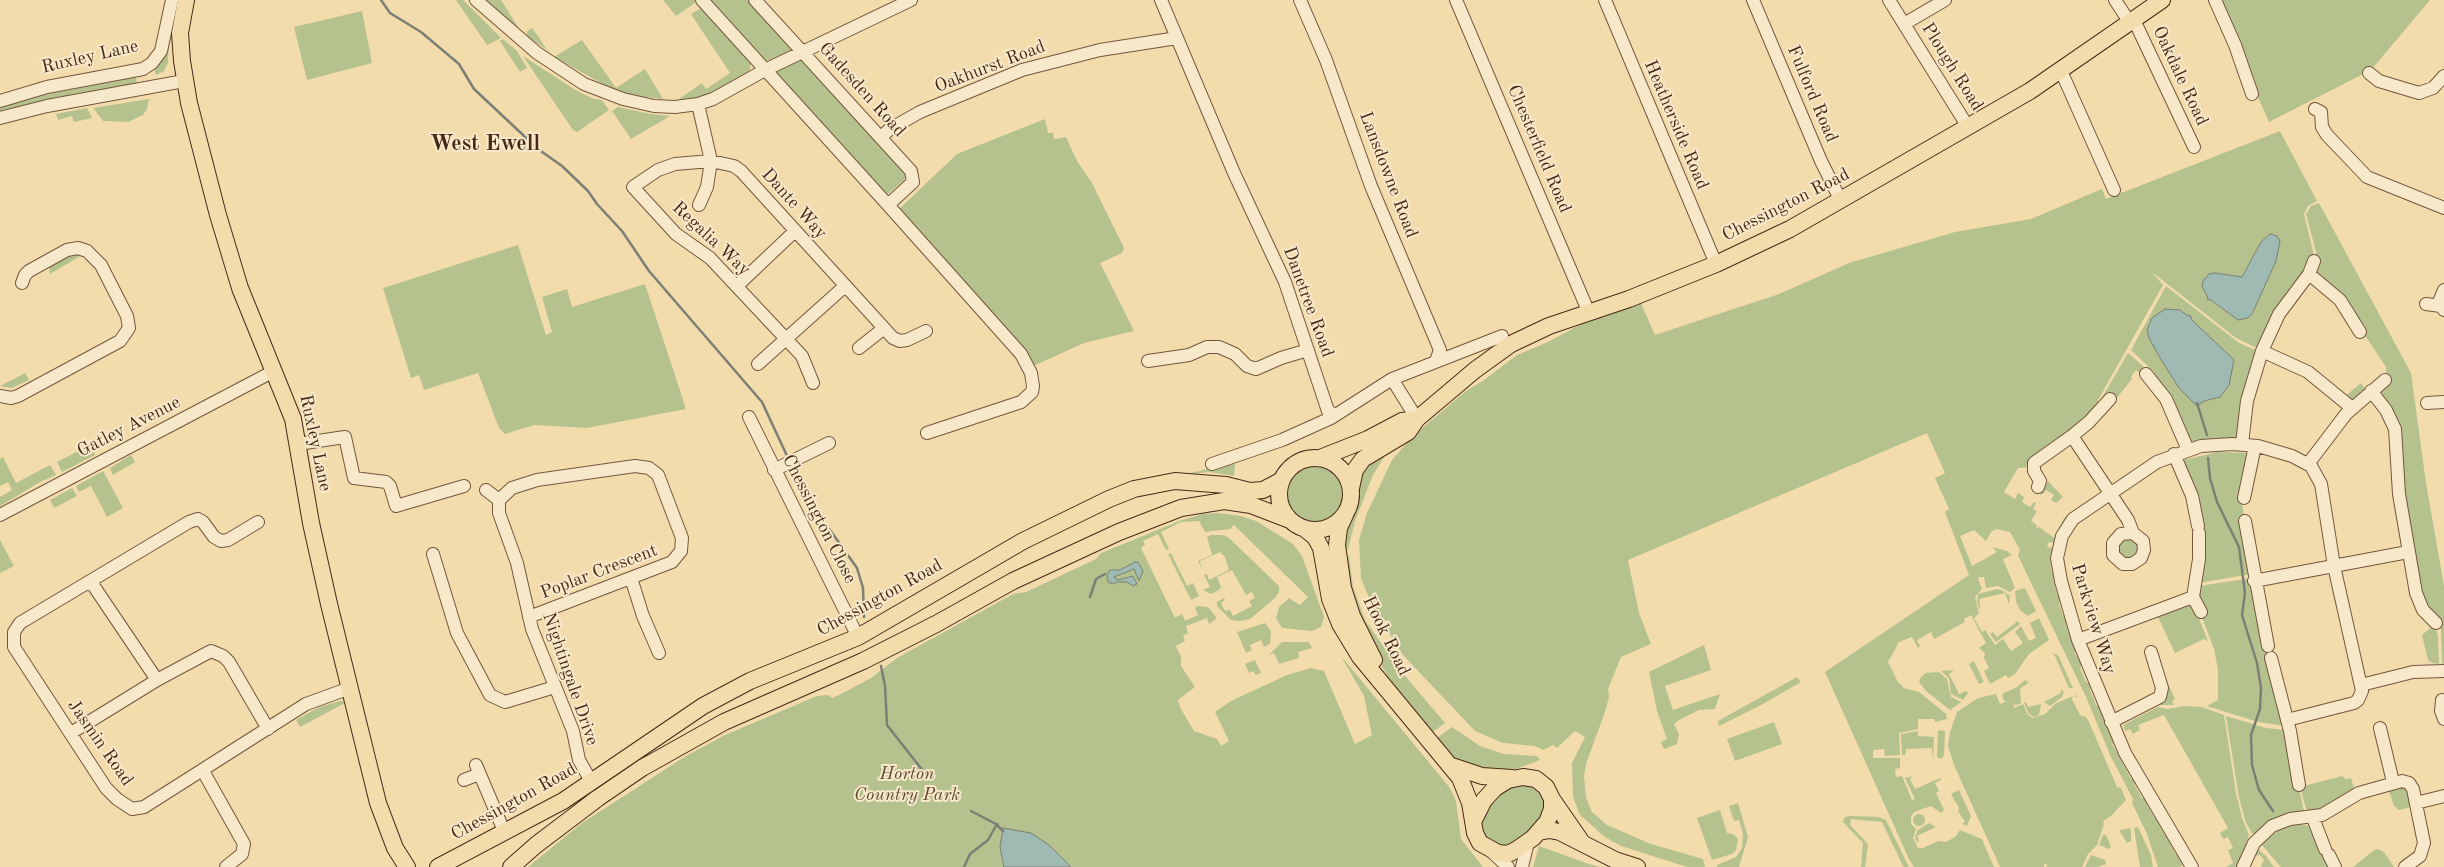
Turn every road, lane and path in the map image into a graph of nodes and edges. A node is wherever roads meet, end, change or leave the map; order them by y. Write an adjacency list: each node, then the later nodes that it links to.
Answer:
1 (172, 0): 28 (street, Ruxley Lane)
2 (186, 0): 26 (main road, Ruxley Lane)
3 (476, 0): 29 (street)
4 (702, 0): 22 (street)
5 (755, 0): 21 (street, Gadesden Road)
6 (912, 0): 17 (street)
7 (1161, 0): 20 (street, Danetree Road)
8 (1300, 0): 62 (street, Lansdowne Road)
9 (1456, 0): 52 (street, Chesterfield Road)
10 (1605, 0): 44 (street, Heatherside Road)
11 (1753, 0): 38 (street, Fulford Road)
12 (1889, 0): 19 (street, Plough Road)
13 (1945, 0): 19 (street)
14 (2116, 0): 18 (street, Oakdale Road)
15 (2162, 0): 18 (main road, Chessington Road)
16 (2215, 0): 27 (street)
17 (892, 4): 21 (street)
18 (2132, 21): 23 (main road, Chessington Road); 34 (street, Oakdale Road)
19 (1904, 24): 32 (street, Plough Road)
20 (1177, 38): 33 (street, Oakhurst Road); 59 (street, Danetree Road)
21 (804, 52): 22 (street); 33 (street, Gadesden Road)
22 (764, 70): 29 (street); 40 (street)
23 (2061, 71): 32 (main road, Chessington Road); 37 (street)
24 (2369, 73): 25 (street)
25 (2444, 76)
26 (184, 81): 31 (street); 64 (main road, Ruxley Lane)
27 (2252, 94)
28 (0, 100)
29 (698, 104): 35 (street)
30 (2315, 109): 41 (street)
31 (0, 118)
32 (1968, 126): 38 (main road, Chessington Road)
33 (881, 137): 40 (street, Gadesden Road)
34 (2194, 148)
35 (711, 161): 36 (street, Dante Way); 39 (street); 42 (street, Dante Way)
36 (633, 187): 47 (street, Regalia Way)
37 (2114, 190)
38 (1841, 201): 44 (main road, Chessington Road)
39 (698, 205)
40 (888, 205): 78 (street)
41 (2444, 208)
42 (795, 231): 47 (street); 48 (street, Dante Way)
43 (2314, 262): 45 (street)
44 (1716, 264): 52 (main road, Chessington Road)
45 (2309, 274): 55 (street); 60 (street)
46 (22, 283): 70 (street)
47 (737, 286): 57 (street, Regalia Way)
48 (845, 286): 53 (street, Dante Way); 57 (street)
49 (2444, 290): 51 (street)
50 (2426, 304): 51 (street)
51 (2442, 308)
52 (1589, 313): 77 (main road, Chessington Road)
53 (883, 329): 54 (street, Dante Way); 58 (street)
54 (926, 331)
55 (2360, 332)
56 (1502, 336): 62 (street)
57 (786, 340): 63 (street); 68 (street, Regalia Way)
58 (860, 348)
59 (1308, 350): 61 (street); 75 (street, Danetree Road)
60 (2262, 351): 74 (street); 82 (street)
61 (1148, 361)
62 (1436, 361): 66 (street)
63 (758, 364)
64 (274, 371): 81 (main road, Ruxley Lane); 98 (street, Gatley Avenue)
65 (2146, 374): 83 (street)
66 (1392, 379): 75 (street); 77 (street)
67 (2385, 380): 69 (street)
68 (813, 383)
69 (2371, 392): 74 (street); 103 (street)
70 (0, 396)
71 (2110, 399): 79 (street)
72 (2444, 402): 73 (street)
73 (2427, 403)
74 (2352, 408): 87 (street)
75 (1335, 415): 86 (street)
76 (749, 417): 88 (street, Chessington Close)
77 (1418, 419): 85 (main road, Chessington Road); 92 (main road, Chessington Road)
78 (927, 433)
79 (2072, 436): 91 (street); 94 (street)
80 (829, 443): 88 (street)
81 (298, 444): 90 (street); 121 (main road, Ruxley Lane)
82 (2248, 445): 83 (street, Parkview Way); 87 (street, Parkview Way); 95 (street)
83 (2188, 450): 84 (street, Parkview Way)
84 (2174, 454): 94 (street, Parkview Way); 109 (street)
85 (1320, 458): 89 (main road, Chessington Road); 92 (main road)
86 (1212, 464)
87 (2308, 464): 105 (street)
88 (774, 470): 113 (street, Chessington Close)
89 (1282, 480): 101 (main road); 113 (main road, Chessington Road)
90 (464, 486)
91 (2038, 487)
92 (1351, 488): 97 (main road, Chessington Road)
93 (486, 490): 96 (street)
94 (2110, 493): 102 (street); 114 (street, Parkview Way)
95 (2244, 498)
96 (500, 500): 106 (street, Poplar Crescent); 111 (street, Nightingale Drive)
97 (1348, 509): 101 (main road); 122 (main road, Hook Road)
98 (0, 515)
99 (2245, 521): 107 (street)
100 (258, 522): 108 (street, Jasmin Road)
101 (1297, 524): 122 (main road, Hook Road); 149 (main road)
102 (2130, 530)
103 (2408, 552): 105 (street); 112 (street)
104 (433, 554): 119 (street)
105 (2334, 566): 107 (street); 120 (street)
106 (631, 578): 111 (street, Poplar Crescent); 116 (street)
107 (2254, 581): 125 (street)
108 (91, 582): 118 (street); 129 (street, Jasmin Road)
109 (2193, 596): 110 (street); 114 (street)
110 (2201, 612)
111 (529, 617): 119 (street, Nightingale Drive)
112 (2436, 623)
113 (858, 637): 134 (main road, Chessington Road)
114 (2078, 640): 126 (street, Parkview Way)
115 (2151, 652): 126 (street)
116 (659, 653)
117 (2444, 670): 120 (street)
118 (157, 680): 128 (street); 129 (street)
119 (555, 687): 134 (street, Nightingale Drive)
120 (2361, 687): 125 (street)
121 (350, 688): 128 (street, Jasmin Road); 148 (main road, Ruxley Lane)
122 (1392, 693): 130 (main road, Hook Road)
123 (2442, 700): 124 (street)
124 (2444, 719)
125 (2287, 720): 136 (street)
126 (2111, 722): 153 (street, Parkview Way)
127 (2380, 728): 135 (street)
128 (268, 729): 131 (street, Jasmin Road)
129 (71, 733): 131 (street, Jasmin Road)
130 (1452, 766): 132 (main road); 141 (main road, Hook Road)
131 (203, 771): 147 (street)
132 (1515, 778): 138 (main road); 141 (main road)
133 (464, 780): 142 (street)
134 (591, 781): 142 (main road, Chessington Road)
135 (2394, 782): 139 (street); 140 (street)
136 (2299, 785)
137 (2444, 796): 139 (street)
138 (1552, 799): 143 (main road); 144 (main road)
139 (2416, 803): 156 (street)
140 (2313, 818): 154 (street); 155 (street)
141 (1474, 820): 145 (main road)
142 (504, 831): 146 (main road, Chessington Road)
143 (1533, 837): 144 (main road); 145 (main road); 151 (street)
144 (1581, 840): 152 (main road)
145 (1488, 849): 150 (street)
146 (445, 865)
147 (226, 867)
148 (407, 867)
149 (511, 867)
150 (1508, 867)
151 (1522, 867)
152 (1637, 867)
153 (2192, 867)
154 (2243, 867)
155 (2335, 867)
156 (2405, 867)

